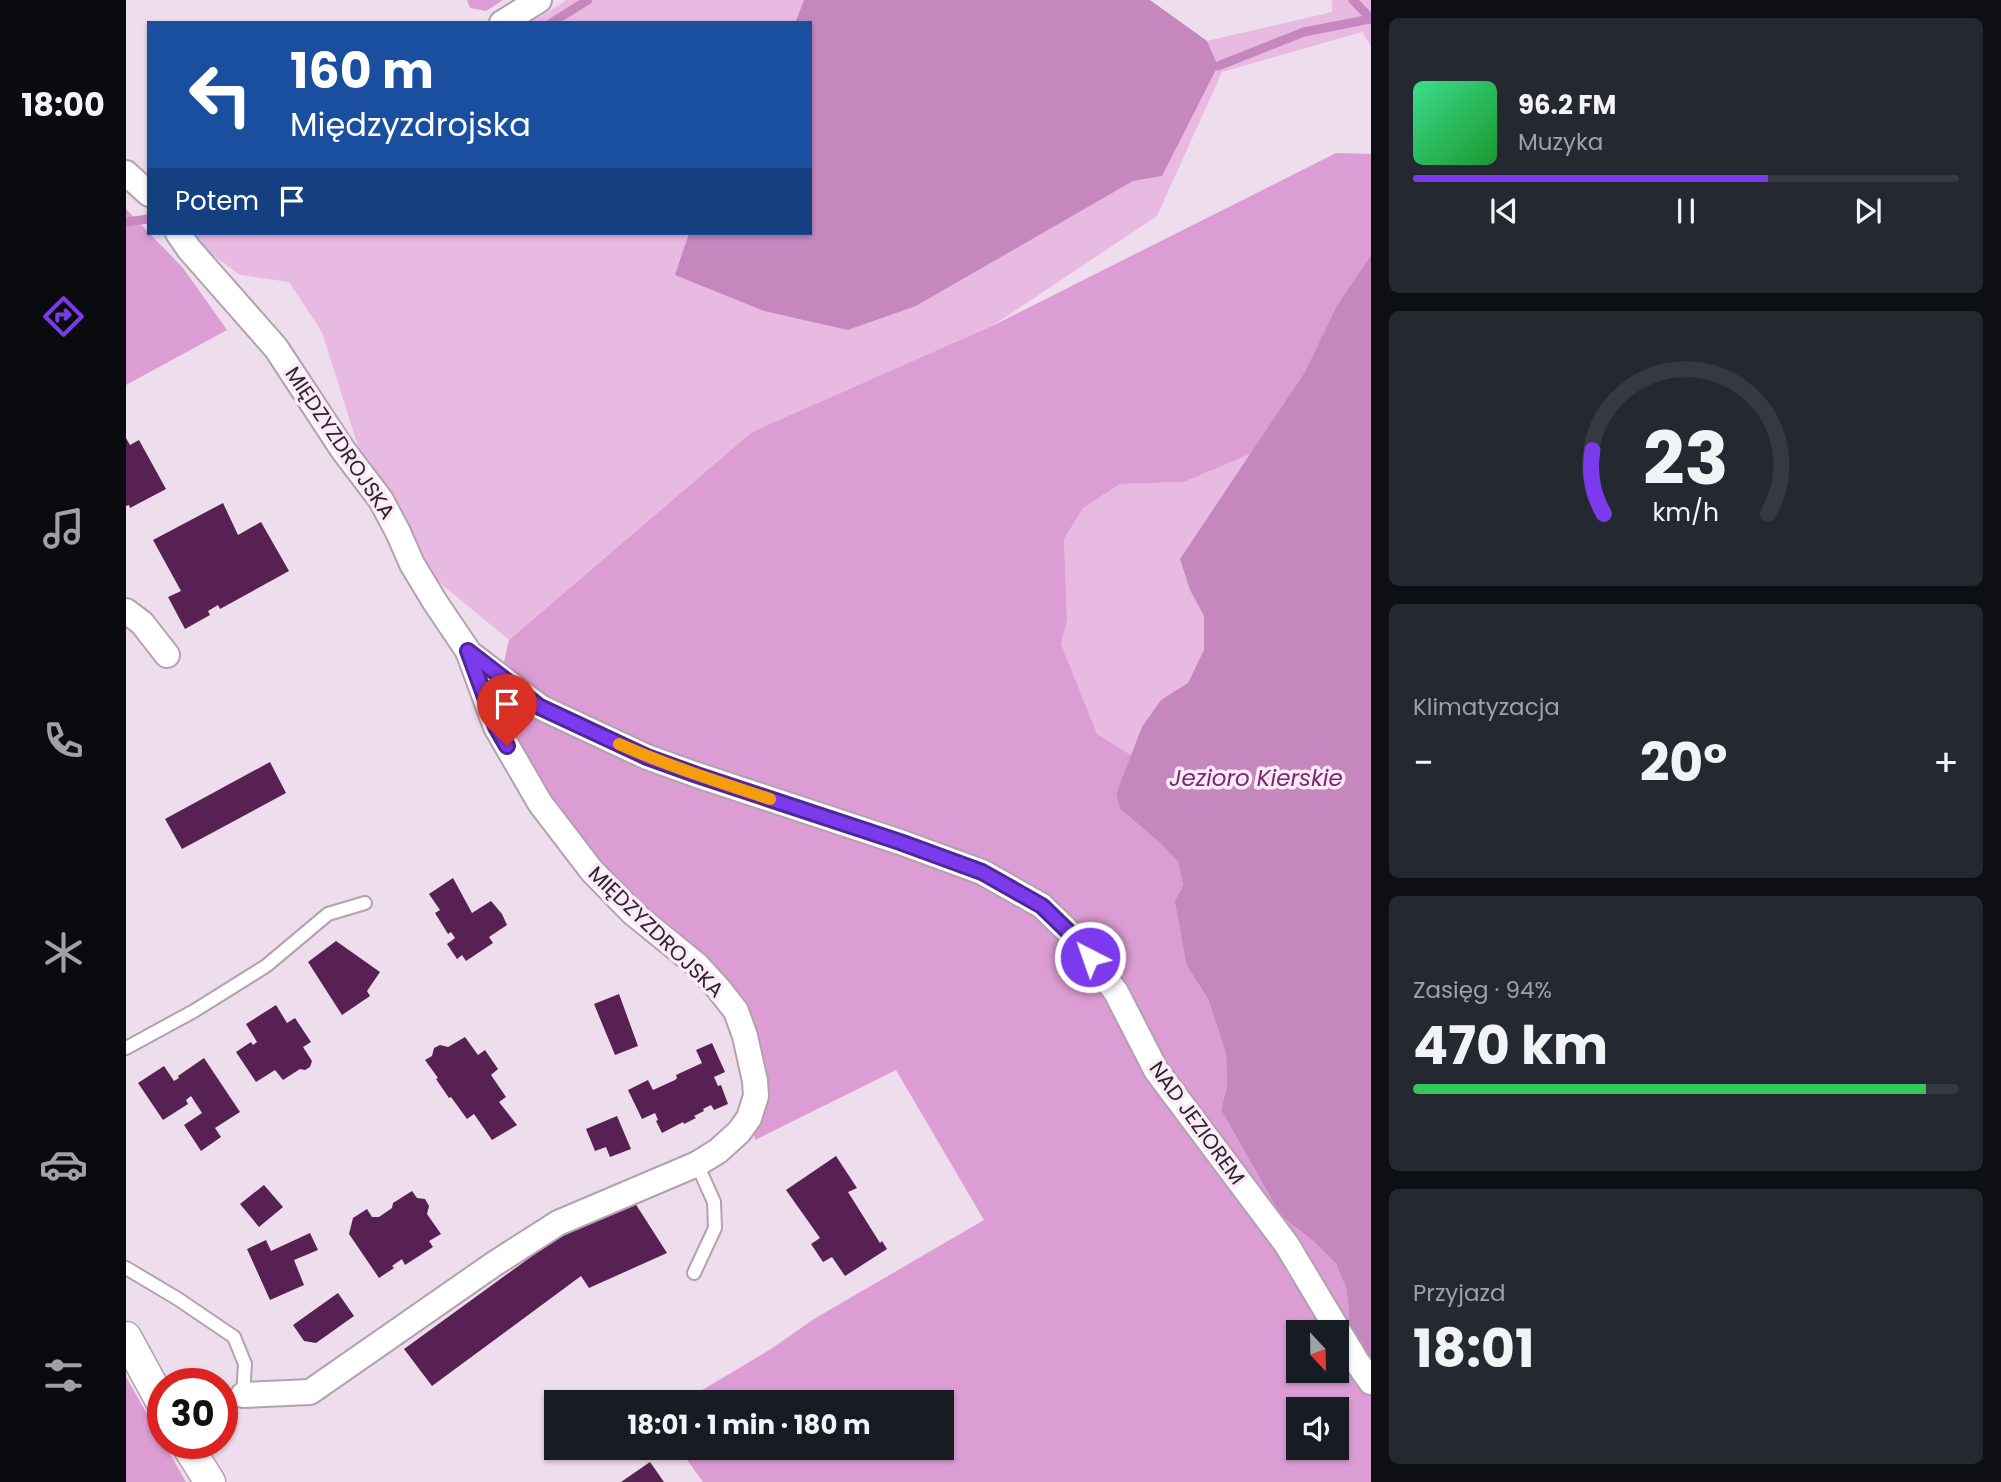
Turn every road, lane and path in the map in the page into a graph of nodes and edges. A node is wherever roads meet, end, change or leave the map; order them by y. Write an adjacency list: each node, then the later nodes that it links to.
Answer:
1 (539, 0): 2 (street)
2 (505, 21)
3 (126, 173): 4 (street)
4 (147, 192)
5 (179, 235): 7 (street, MIĘDZYZDROJSKA)
6 (126, 611): 8 (street)
7 (468, 651): 11 (street, MIĘDZYZDROJSKA); 16 (street, NAD JEZIOREM)
8 (167, 655)
9 (365, 904): 10 (lane)
10 (126, 1048)
11 (697, 1164): 13 (lane); 17 (street, MIĘDZYZDROJSKA)
12 (126, 1268): 17 (lane)
13 (694, 1273)
14 (126, 1338): 15 (street)
15 (147, 1376)
16 (1371, 1382)
17 (243, 1395): 18 (lane)
18 (238, 1399)
19 (195, 1459): 20 (street)
20 (210, 1482)

